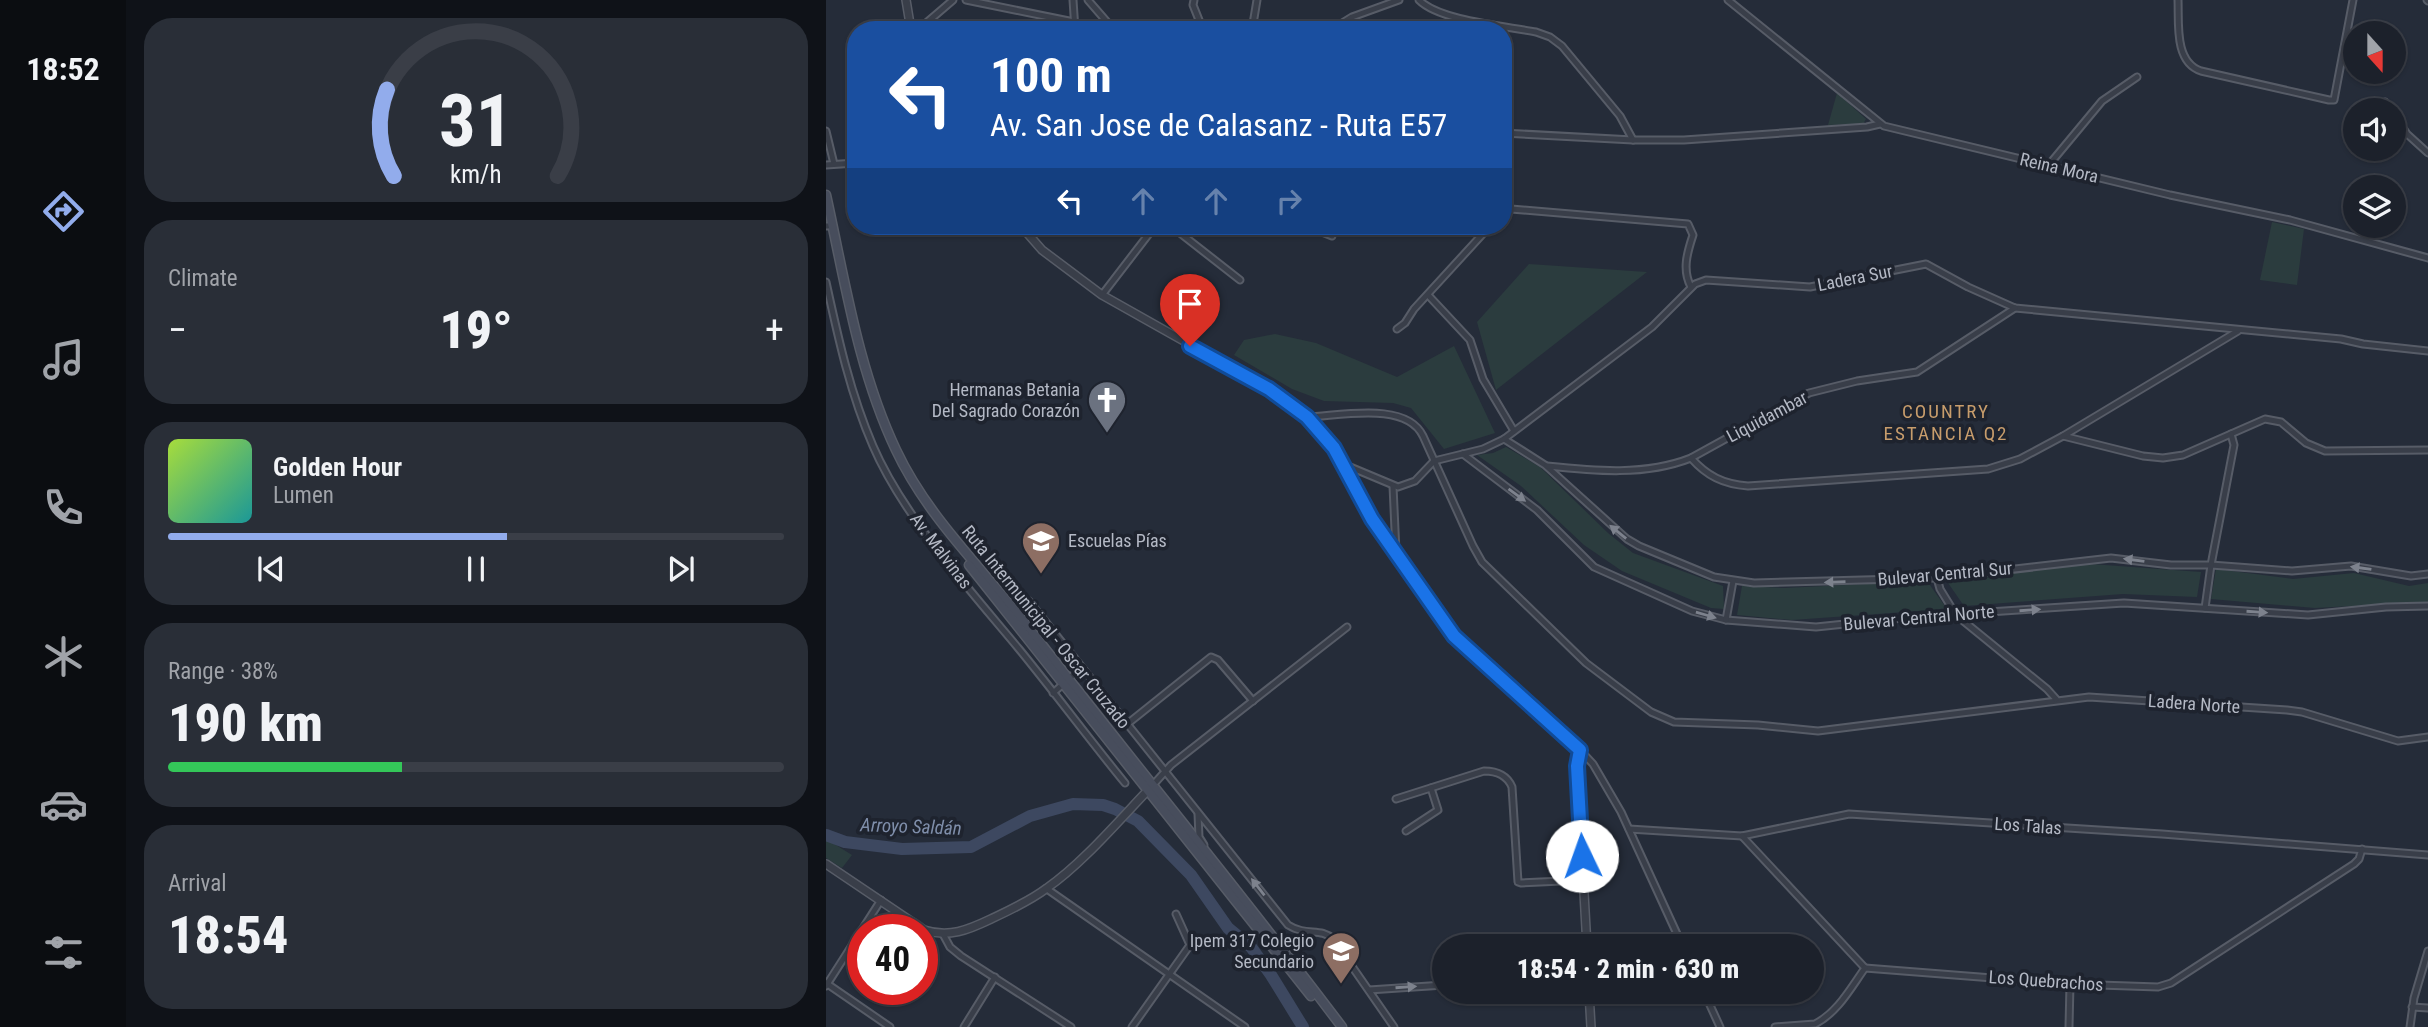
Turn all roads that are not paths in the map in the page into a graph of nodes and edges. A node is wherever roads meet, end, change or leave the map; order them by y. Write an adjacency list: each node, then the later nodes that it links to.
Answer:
1 (905, 0): 15 (street)
2 (953, 0): 16 (street)
3 (967, 0): 14 (street)
4 (1000, 0): 14 (street)
5 (1073, 0): 18 (street)
6 (1088, 0): 19 (street)
7 (1194, 0): 20 (street)
8 (1257, 0): 21 (street)
9 (1399, 0): 22 (street)
10 (1419, 0): 23 (street)
11 (1728, 0): 26 (street, Reina Mora)
12 (2178, 0): 13 (street)
13 (2353, 0)
14 (1000, 8): 17 (street)
15 (909, 21)
16 (928, 21)
17 (1069, 21)
18 (1074, 21)
19 (1106, 21)
20 (1199, 21)
21 (1254, 21)
22 (1344, 21)
23 (1479, 21)
24 (1512, 27): 30 (street)
25 (2137, 78): 35 (street)
26 (1880, 124): 30 (street); 35 (street, Reina Mora)
27 (826, 131): 33 (street)
28 (1512, 133): 30 (street)
29 (2406, 133): 31 (street)
30 (1633, 140)
31 (2428, 153)
32 (847, 163): 33 (street)
33 (834, 164): 34 (street)
34 (826, 165)
35 (2048, 166): 43 (street, Reina Mora)
36 (826, 195): 77 (main road, Ruta Intermunicipal - Oscar Cruzado)
37 (1512, 209): 46 (street)
38 (827, 223): 77 (main road, Ruta Intermunicipal - Oscar Cruzado)
39 (1029, 235): 47 (street)
40 (1149, 235): 47 (street)
41 (1182, 235): 44 (street)
42 (1482, 235): 48 (street)
43 (2428, 258)
44 (1240, 280)
45 (826, 282): 78 (street, Av. Malvinas)
46 (1691, 287): 49 (street, Ladera Sur); 54 (street)
47 (1102, 295): 53 (street)
48 (1428, 295): 50 (street); 54 (street)
49 (2015, 308): 51 (street, Ladera Sur); 60 (street, Liquidambar)
50 (1397, 329)
51 (2238, 331): 52 (street, Ladera Sur); 56 (street)
52 (2428, 351)
53 (1307, 417): 61 (street, Ladera Norte); 62 (street)
54 (1514, 431): 57 (street)
55 (2231, 434): 56 (street); 58 (street); 66 (street)
56 (2063, 436): 60 (street)
57 (1504, 439): 59 (street); 63 (street, Bulevar Central Sur)
58 (2428, 450)
59 (1463, 454): 61 (street); 74 (street, Bulevar Central Norte, one-way to 74)
60 (1691, 458): 63 (street, Liquidambar)
61 (1434, 461): 64 (street); 79 (street, Ladera Norte)
62 (1343, 464): 64 (street); 65 (street)
63 (1545, 465): 69 (street, Bulevar Central Sur, one-way to 63)
64 (1393, 486): 65 (street)
65 (1396, 552): 85 (street)
66 (2211, 565): 67 (street, Bulevar Central Sur, one-way to 66); 68 (street, Bulevar Central Sur, one-way to 68); 72 (street)
67 (2428, 573)
68 (1937, 578): 69 (street, Bulevar Central Sur, one-way to 69); 73 (street)
69 (1733, 581): 74 (street)
70 (1029, 601): 76 (street)
71 (2428, 606): 72 (street, Bulevar Central Norte, one-way to 71)
72 (2205, 608): 73 (street, Bulevar Central Norte, one-way to 72)
73 (1955, 615): 74 (street, Bulevar Central Norte); 79 (street)
74 (1726, 620)
75 (1347, 627): 80 (street)
76 (1081, 668): 77 (street); 81 (street)
77 (1065, 681): 78 (street); 82 (main road, Ruta Intermunicipal - Oscar Cruzado); 88 (main road, Ruta Intermunicipal - Oscar Cruzado)
78 (1053, 693): 84 (street, Av. Malvinas)
79 (2056, 699): 83 (street, Ladera Norte)
80 (1253, 701): 81 (street); 86 (street)
81 (1126, 725): 86 (street)
82 (1105, 736): 84 (street); 88 (main road, Ruta Intermunicipal - Oscar Cruzado)
83 (2428, 737)
84 (1094, 745): 87 (street, Av. Malvinas)
85 (1580, 750): 92 (street); 98 (street)
86 (1164, 771): 88 (street); 91 (street)
87 (1125, 783)
88 (1150, 788): 99 (street); 100 (main road, Ruta Intermunicipal - Oscar Cruzado); 126 (main road, Ruta Intermunicipal - Oscar Cruzado)
89 (1431, 788): 90 (street); 93 (street); 98 (street)
90 (1396, 799)
91 (1198, 814): 100 (street); 103 (street, one-way to 91)
92 (1629, 829): 94 (street, Los Talas); 106 (street)
93 (1406, 831)
94 (1742, 836): 95 (street, Los Talas); 109 (street)
95 (2362, 849): 96 (street, Los Talas); 112 (street, Los Quebrachos)
96 (2428, 855)
97 (826, 864): 101 (street)
98 (1584, 880): 105 (street)
99 (1046, 889): 104 (street); 110 (street)
100 (1241, 895): 108 (main road, Ruta Intermunicipal - Oscar Cruzado)
101 (881, 900): 104 (street); 113 (street)
102 (1177, 914): 110 (street)
103 (1306, 933): 108 (street); 115 (street)
104 (943, 934): 111 (street)
105 (1586, 934)
106 (1677, 934)
107 (2428, 951): 118 (street)
108 (1285, 952): 127 (main road, Ruta Intermunicipal - Oscar Cruzado)
109 (1865, 968): 112 (street, Los Quebrachos); 120 (street)
110 (1169, 972): 124 (street); 125 (street)
111 (995, 977): 122 (street); 123 (street)
112 (2070, 984): 132 (street)
113 (826, 985): 121 (street)
114 (1432, 986): 115 (street, one-way to 114)
115 (1369, 990): 128 (street)
116 (1590, 1004): 129 (street)
117 (1709, 1004): 130 (street)
118 (2412, 1007): 119 (street); 133 (street)
119 (2428, 1008)
120 (1817, 1026): 131 (street)
121 (890, 1027)
122 (964, 1027)
123 (1071, 1027)
124 (1132, 1027)
125 (1245, 1027)
126 (1336, 1027)
127 (1342, 1027)
128 (1394, 1027)
129 (1591, 1027)
130 (1720, 1027)
131 (1774, 1027)
132 (2069, 1027)
133 (2410, 1027)

